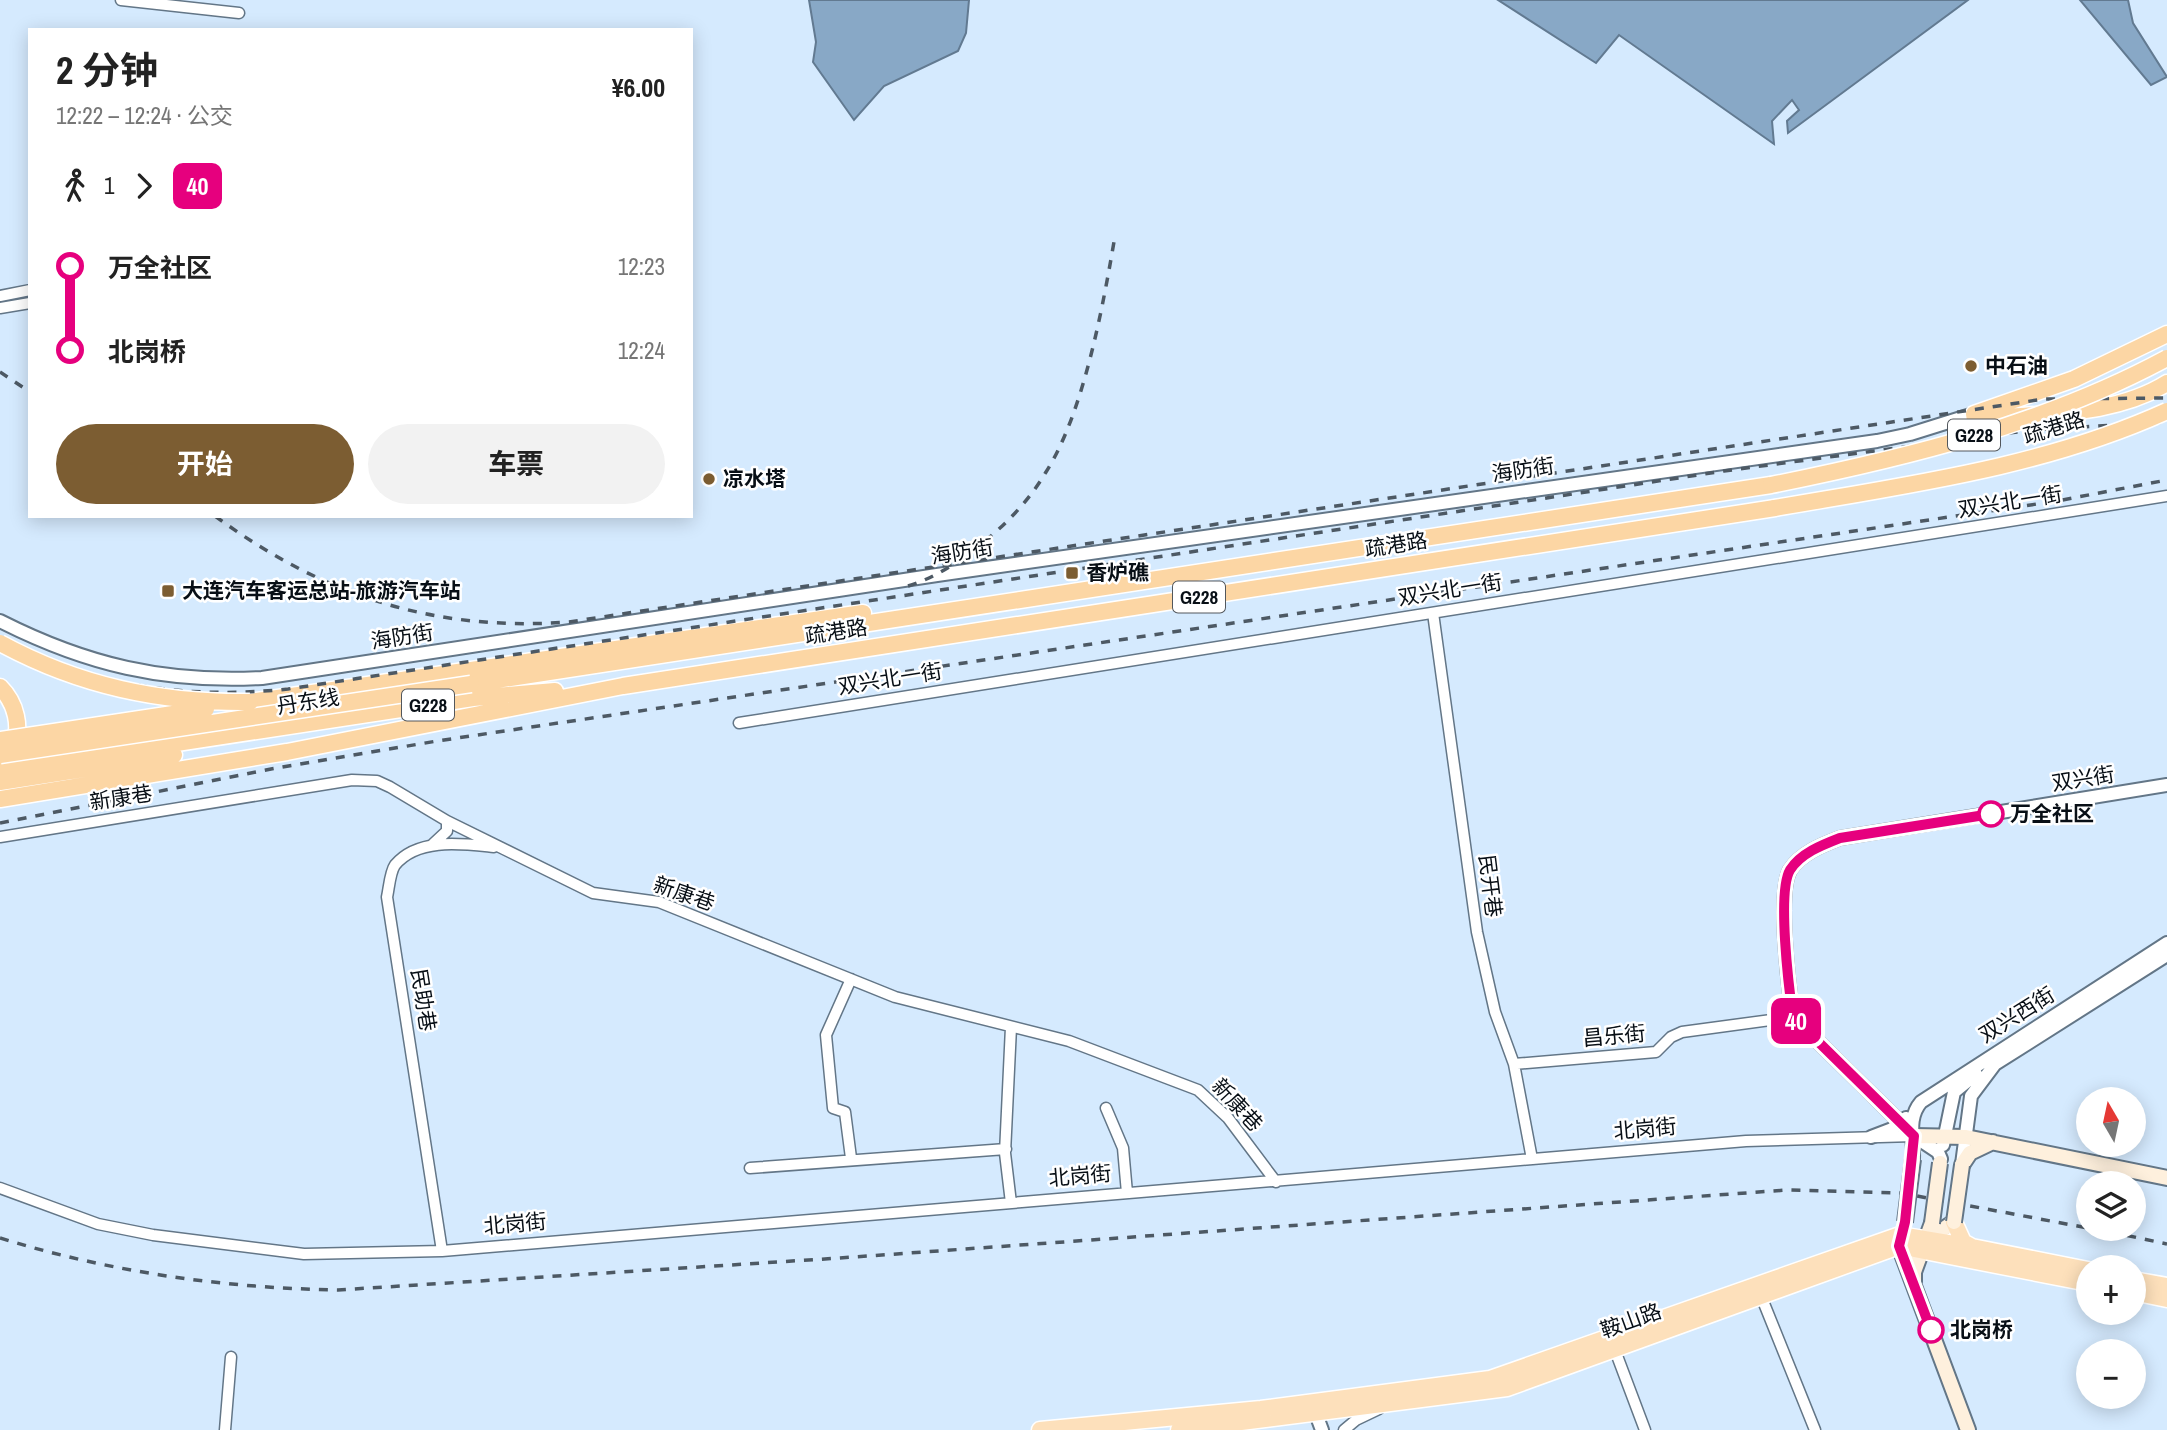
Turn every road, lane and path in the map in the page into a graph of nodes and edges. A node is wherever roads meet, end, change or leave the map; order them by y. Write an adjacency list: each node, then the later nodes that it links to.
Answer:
1 (121, 0): 2 (street)
2 (239, 13)
3 (28, 290): 4 (street)
4 (0, 296)
5 (28, 303): 6 (street)
6 (0, 308)
7 (2167, 334): 9 (highway)
8 (2167, 358): 20 (highway, 疏港路 / G228, bridge)
9 (2074, 379): 11 (highway); 12 (highway)
10 (2167, 383): 12 (highway)
11 (2013, 408): 12 (highway); 14 (highway)
12 (2089, 410)
13 (2167, 411): 21 (highway, 疏港路 / G228, bridge)
14 (1974, 417): 18 (street, 海防街)
15 (2167, 496): 16 (street, 双兴北一街)
16 (1433, 613): 24 (street, 双兴北一街); 42 (street, 民开巷)
17 (0, 621): 18 (street, 海防街)
18 (26, 634): 19 (street)
19 (0, 644): 23 (highway, 丹东线 / G228, bridge)
20 (470, 676): 23 (highway, 疏港路 / G228); 27 (highway, bridge)
21 (623, 686): 26 (highway); 29 (highway, 丹东线 / G228)
22 (0, 687): 28 (highway, bridge)
23 (250, 702): 25 (highway, bridge)
24 (738, 723)
25 (0, 740)
26 (287, 745): 30 (highway); 32 (highway)
27 (0, 755)
28 (0, 763)
29 (0, 770)
30 (0, 782)
31 (2167, 785): 40 (street, 双兴街)
32 (0, 799)
33 (447, 821): 34 (street, 新康巷); 35 (street); 36 (street, 新康巷)
34 (0, 837)
35 (426, 847): 36 (street, 民助巷); 70 (street, 民助巷)
36 (500, 848): 39 (street, 新康巷)
37 (2167, 943): 44 (street, 双兴西街)
38 (2167, 955): 43 (street, 双兴西街)
39 (851, 979): 41 (street, 新康巷); 55 (street)
40 (1793, 1017): 42 (street, 昌乐街); 48 (street)
41 (1011, 1027): 54 (street); 62 (street, 新康巷)
42 (1514, 1064): 57 (street, 民开巷)
43 (1995, 1064): 45 (street); 51 (street, 双兴西街)
44 (1960, 1075): 45 (street); 47 (street, 双兴西街)
45 (1949, 1106): 52 (street)
46 (1107, 1108): 64 (street)
47 (1913, 1111): 48 (street, 双兴西街); 49 (street)
48 (1901, 1122): 49 (street); 50 (street, 双兴西街)
49 (1914, 1136): 50 (street, 北岗街); 52 (main road, 北岗街); 56 (street); 58 (street)
50 (1871, 1137): 57 (street, 北岗街)
51 (1966, 1137): 52 (main road, 北岗街); 53 (main road, 北岗街); 59 (street, 双兴西街)
52 (1944, 1139): 58 (street); 59 (street)
53 (1994, 1142): 59 (main road); 61 (main road, 北岗街)
54 (1006, 1149): 55 (street); 65 (street)
55 (851, 1158): 60 (street)
56 (1913, 1159): 67 (main road, bridge)
57 (1532, 1160): 62 (street, 北岗街)
58 (1940, 1161): 68 (main road, bridge)
59 (1962, 1165): 66 (main road, bridge)
60 (750, 1168)
61 (2167, 1178)
62 (1276, 1182): 64 (street, 北岗街)
63 (0, 1188): 70 (street, 北岗街)
64 (1127, 1194): 65 (street, 北岗街)
65 (1011, 1203): 70 (street, 北岗街)
66 (1954, 1222): 68 (main road); 69 (main road)
67 (1901, 1234): 68 (main road, 鞍山路); 75 (main road); 77 (main road, 鞍山路); 79 (main road, 鞍山路)
68 (1928, 1237): 69 (main road); 72 (main road, 鞍山路); 75 (main road)
69 (1972, 1247): 71 (main road)
70 (442, 1251)
71 (2076, 1268)
72 (2076, 1280)
73 (2146, 1282): 74 (main road)
74 (2167, 1286)
75 (1914, 1287): 90 (main road)
76 (2146, 1295): 78 (main road)
77 (1761, 1296): 79 (main road, 鞍山路); 89 (street)
78 (2167, 1299)
79 (1612, 1343): 81 (main road, 鞍山路); 84 (main road, 鞍山路); 88 (street)
80 (231, 1357): 83 (street)
81 (1390, 1404): 82 (main road, 鞍山路); 87 (street)
82 (1316, 1414): 85 (main road, 鞍山路); 86 (street)
83 (225, 1430)
84 (1040, 1430)
85 (1179, 1430)
86 (1322, 1430)
87 (1344, 1430)
88 (1645, 1430)
89 (1815, 1430)
90 (1968, 1430)

